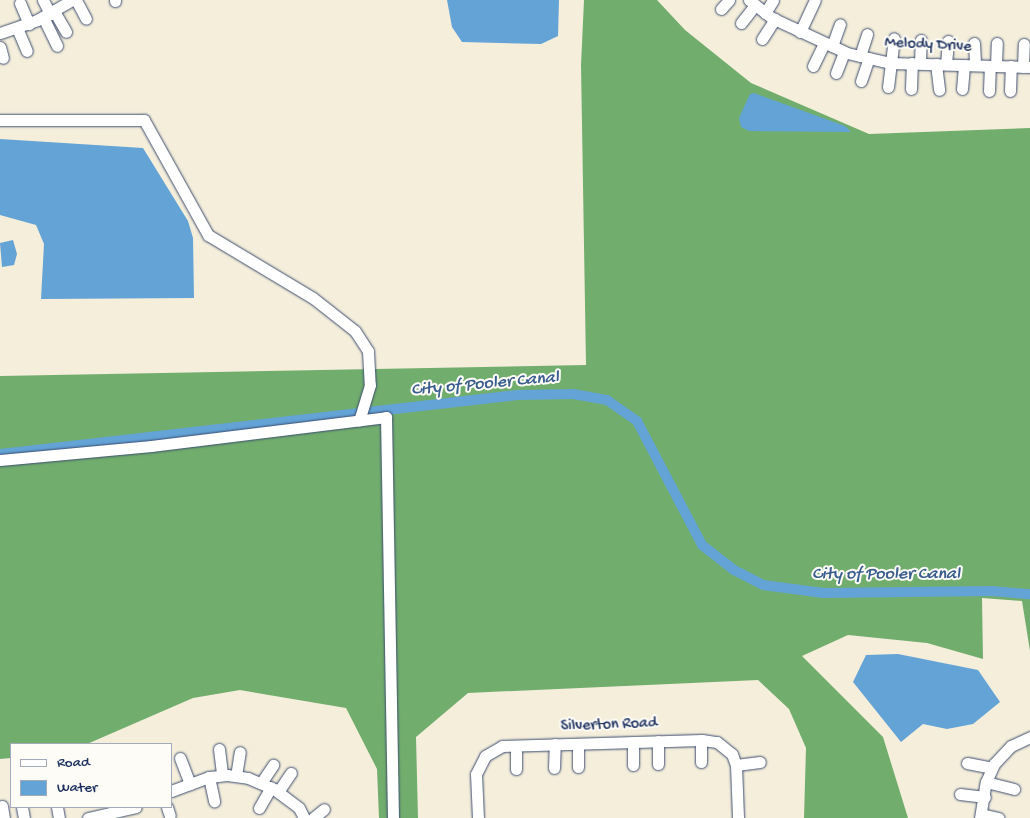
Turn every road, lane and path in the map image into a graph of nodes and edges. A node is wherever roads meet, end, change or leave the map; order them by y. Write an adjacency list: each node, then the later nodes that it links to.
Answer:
1 (43, 0): 8 (street)
2 (72, 0): 8 (street)
3 (76, 0): 9 (street)
4 (773, 0): 7 (street)
5 (815, 0): 15 (street)
6 (20, 3): 13 (street)
7 (756, 6): 10 (street, Melody Drive); 11 (street)
8 (49, 14): 13 (street); 14 (street); 26 (street)
9 (86, 19)
10 (775, 19): 15 (street, Melody Drive); 18 (street)
11 (741, 23)
12 (840, 24): 25 (street)
13 (23, 26): 16 (street); 27 (street)
14 (66, 32)
15 (800, 32): 25 (street, Melody Drive)
16 (0, 33)
17 (867, 34): 29 (street)
18 (762, 38)
19 (894, 38): 30 (street)
20 (921, 40): 31 (street)
21 (948, 41): 32 (street)
22 (974, 43): 33 (street)
23 (997, 43): 35 (street)
24 (1024, 44): 37 (street)
25 (828, 45): 28 (street, Melody Drive); 34 (street)
26 (56, 46)
27 (27, 51)
28 (844, 52): 29 (street, Melody Drive); 38 (street)
29 (864, 57): 30 (street, Melody Drive); 39 (street)
30 (890, 62): 31 (street, Melody Drive); 40 (street)
31 (916, 63): 32 (street, Melody Drive); 41 (street)
32 (941, 64): 33 (street, Melody Drive); 43 (street)
33 (969, 65): 35 (street, Melody Drive); 42 (street)
34 (813, 66)
35 (993, 66): 36 (street, Melody Drive); 44 (street)
36 (1010, 66): 37 (street, Melody Drive); 45 (street)
37 (1026, 67)
38 (836, 73)
39 (861, 81)
40 (888, 87)
41 (911, 89)
42 (962, 89)
43 (939, 90)
44 (989, 91)
45 (1010, 91)
46 (0, 120): 47 (street)
47 (359, 420): 48 (street); 92 (street)
48 (0, 460)
49 (1030, 737): 68 (street)
50 (701, 740): 51 (street, Silverton Road); 59 (street); 63 (street, Silverton Road)
51 (658, 741): 52 (street, Silverton Road); 62 (street)
52 (633, 742): 54 (street, Silverton Road); 65 (street)
53 (555, 744): 54 (street, Silverton Road); 55 (street, Silverton Road); 67 (street)
54 (578, 744): 66 (street)
55 (516, 746): 69 (street); 93 (street, Silverton Road)
56 (219, 749): 71 (street)
57 (240, 752): 72 (street)
58 (180, 758): 75 (street)
59 (701, 762)
60 (760, 762): 63 (street)
61 (967, 763): 68 (street)
62 (658, 764)
63 (736, 765): 94 (street)
64 (272, 766): 76 (street)
65 (633, 766)
66 (578, 767)
67 (554, 768)
68 (992, 768): 74 (street)
69 (516, 769)
70 (291, 773): 76 (street)
71 (222, 775): 72 (street); 73 (street)
72 (236, 776): 76 (street)
73 (209, 777): 75 (street); 81 (street)
74 (986, 782): 78 (street); 80 (street)
75 (190, 784): 77 (street)
76 (270, 787): 83 (street); 90 (street)
77 (172, 789)
78 (1014, 789)
79 (960, 794): 80 (street)
80 (985, 797): 87 (street)
81 (214, 801)
82 (2, 806): 88 (street)
83 (259, 808)
84 (324, 809): 91 (street)
85 (134, 810): 86 (street)
86 (101, 811): 89 (street)
87 (981, 816): 95 (street)
88 (4, 818)
89 (88, 818)
90 (304, 818)
91 (312, 818)
92 (393, 818)
93 (478, 818)
94 (738, 818)
95 (999, 818)

